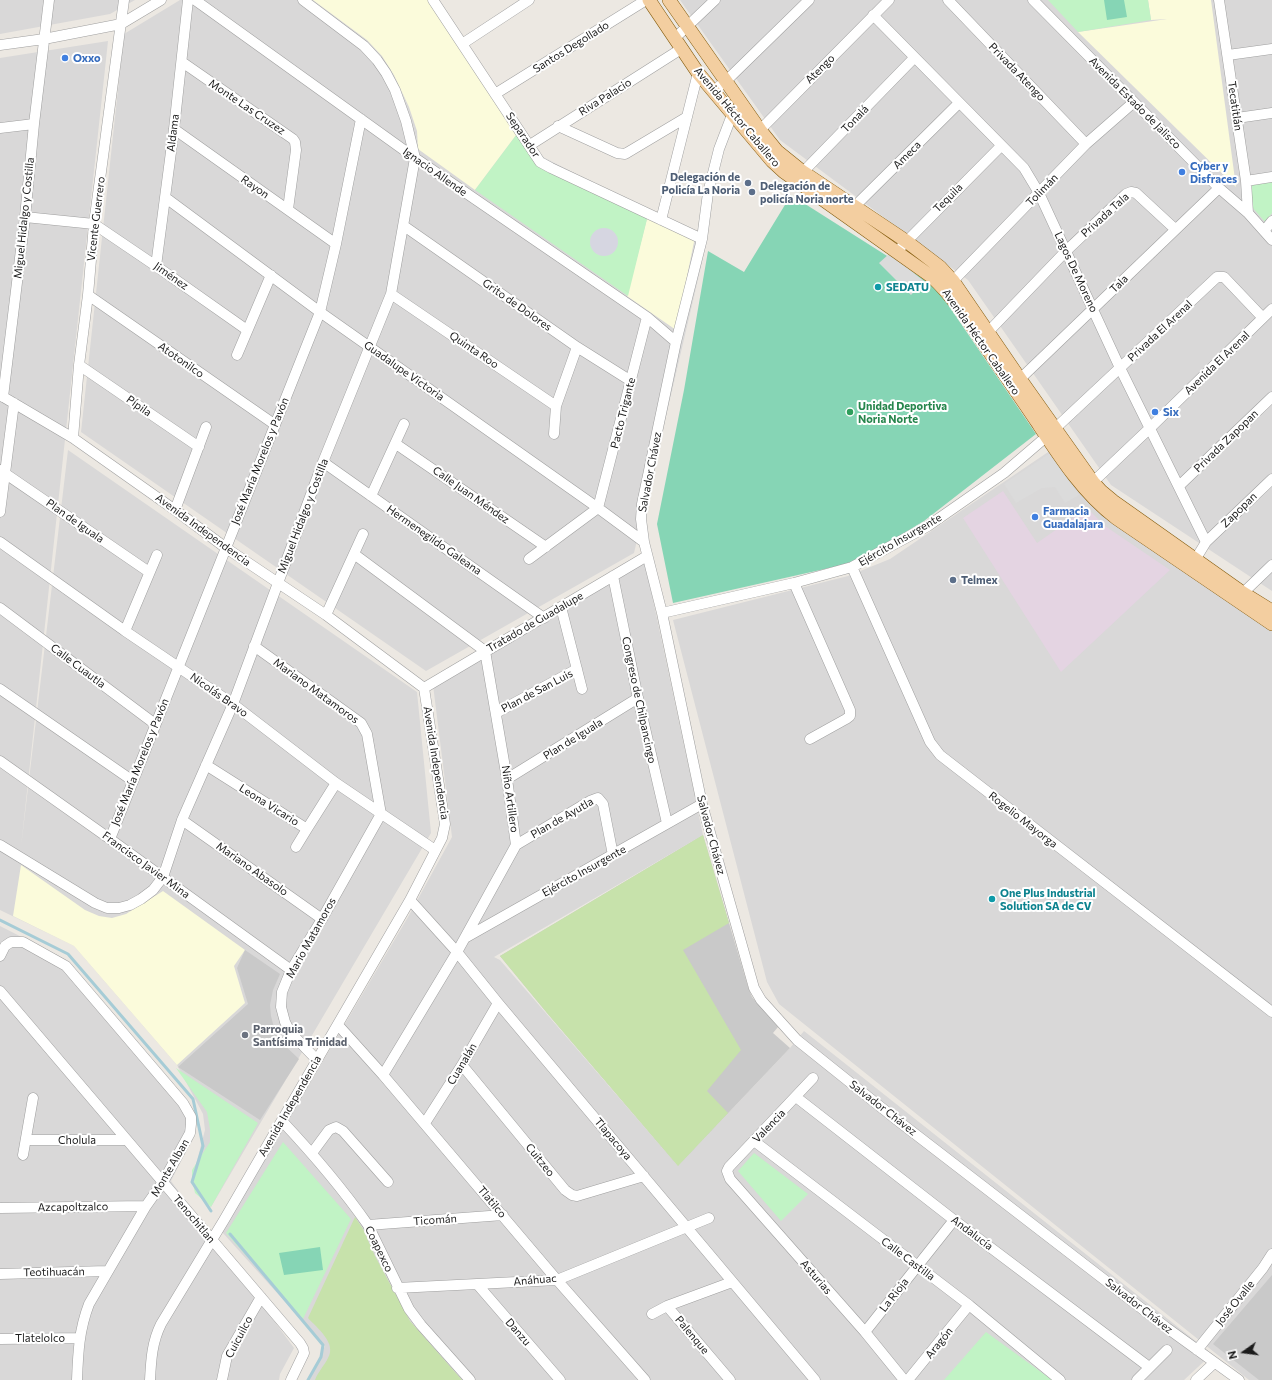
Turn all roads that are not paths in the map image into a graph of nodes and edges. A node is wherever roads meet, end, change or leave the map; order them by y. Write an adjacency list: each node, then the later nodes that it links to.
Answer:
1 (49, 0): 20 (street, Miguel Hidalgo y Costilla)
2 (124, 0): 18 (street, Vicente Guerrero)
3 (161, 0): 18 (street)
4 (188, 0): 27 (street, Aldama)
5 (195, 0): 39 (street, Ignacio Allende)
6 (303, 0): 48 (street, Miguel Hidalgo y Costilla)
7 (433, 0): 21 (street, Separador)
8 (529, 0): 21 (street)
9 (648, 0): 22 (main road, Avenida Héctor Caballero); 31 (street, Santos Degollado)
10 (669, 0): 19 (main road, Avenida Héctor Caballero)
11 (715, 0): 19 (street, Riva Palacio)
12 (809, 0): 29 (street)
13 (889, 0): 17 (street, Atengo)
14 (948, 0): 45 (street, Privada Atengo)
15 (1033, 0): 32 (street, Avenida Estado de Jalisco)
16 (1220, 0): 25 (street, Tecatitlán)
17 (873, 16): 26 (street, Lagos De Moreno); 44 (street, Atengo)
18 (121, 24): 20 (street); 61 (street, Vicente Guerrero)
19 (688, 27): 22 (street, Riva Palacio); 29 (main road, Avenida Héctor Caballero)
20 (44, 39): 23 (street); 40 (street, Miguel Hidalgo y Costilla)
21 (462, 44): 31 (street, Separador)
22 (678, 44): 28 (main road, Avenida Héctor Caballero); 41 (street, Riva Palacio)
23 (0, 46)
24 (1272, 49): 25 (street)
25 (1228, 55): 38 (street, Tecatitlán)
26 (914, 58): 33 (street, Lagos De Moreno); 49 (street, Tonalá)
27 (182, 62): 43 (street, Aldama); 56 (street, Monte Las Cruzez)
28 (698, 73): 30 (main road, Avenida Héctor Caballero); 37 (street)
29 (726, 81): 30 (street); 34 (main road, Avenida Héctor Caballero)
30 (713, 91): 36 (main road, Avenida Héctor Caballero)
31 (495, 94): 46 (street, Separador)
32 (1134, 102): 45 (street, Tolimán); 52 (street, Avenida Estado de Jalisco)
33 (959, 103): 47 (street, Lagos De Moreno); 55 (street, Ameca)
34 (742, 104): 36 (street, Salvador Chávez); 44 (main road, Avenida Héctor Caballero)
35 (1272, 112): 38 (street)
36 (732, 114): 44 (main road, Avenida Héctor Caballero); 65 (street, Salvador Chávez)
37 (687, 117): 41 (street); 59 (street)
38 (1237, 118): 51 (street, Tecatitlán)
39 (361, 119): 48 (street, Ignacio Allende); 68 (street, José María Morelos y Pavón)
40 (34, 124): 42 (street); 58 (street, Miguel Hidalgo y Costilla)
41 (558, 126): 46 (street, Riva Palacio)
42 (0, 128)
43 (174, 129): 54 (street, Aldama); 56 (street, Rayon)
44 (756, 134): 49 (main road, Avenida Héctor Caballero)
45 (1086, 144): 53 (street, Tolimán)
46 (530, 145): 59 (street, Separador)
47 (1001, 146): 53 (street, Lagos De Moreno); 67 (street, Tequila)
48 (415, 158): 62 (street, Miguel Hidalgo y Costilla); 79 (street, Ignacio Allende)
49 (800, 176): 55 (main road, Avenida Héctor Caballero); 70 (main road, Avenida Héctor Caballero)
50 (1272, 177): 51 (street)
51 (1246, 181): 57 (street, Tecatitlán)
52 (1219, 188): 57 (street, Avenida Estado de Jalisco); 63 (street, Tala)
53 (1039, 193): 69 (street, Lagos De Moreno); 73 (street, Tolimán)
54 (166, 198): 71 (street, Aldama); 72 (street, Guadalupe Victoria)
55 (854, 207): 67 (main road, Avenida Héctor Caballero)
56 (288, 209): 68 (street, Rayon)
57 (1248, 213): 64 (street, Avenida Estado de Jalisco)
58 (25, 217): 61 (street); 91 (street, Miguel Hidalgo y Costilla)
59 (661, 220): 65 (street, Separador)
60 (1272, 221): 64 (street)
61 (94, 224): 71 (street, Jiménez); 75 (street, Vicente Guerrero)
62 (404, 226): 74 (street, Miguel Hidalgo y Costilla); 85 (street, Grito de Dolores)
63 (1174, 229): 69 (street, Privada Tala); 77 (street, Tala)
64 (1264, 232): 66 (street, Avenida Estado de Jalisco)
65 (702, 239): 83 (street, Salvador Chávez)
66 (1272, 240)
67 (906, 241): 70 (street, Tequila); 73 (main road, Avenida Héctor Caballero)
68 (336, 244): 78 (street, José María Morelos y Pavón)
69 (1066, 251): 77 (street, Lagos De Moreno); 82 (street, Privada Tala)
70 (897, 252): 82 (main road, Avenida Héctor Caballero)
71 (156, 266): 81 (street, Jiménez)
72 (272, 275): 78 (street, Guadalupe Victoria); 81 (street)
73 (953, 281): 82 (main road, Avenida Héctor Caballero)
74 (391, 294): 84 (street, Miguel Hidalgo y Costilla); 94 (street, Quinta Roo)
75 (88, 295): 87 (street, Vicente Guerrero); 95 (street, Atotonilco)
76 (1272, 309): 80 (street, Avenida El Arenal)
77 (1093, 310): 88 (street, Lagos De Moreno); 89 (street, Tala)
78 (320, 312): 84 (street, Guadalupe Victoria); 95 (street, José María Morelos y Pavón)
79 (647, 317): 83 (street, Ignacio Allende); 90 (street, Pacto Trigante)
80 (1264, 318): 88 (street, Privada El Arenal); 98 (street, Avenida El Arenal)
81 (247, 330): 86 (street)
82 (984, 333): 89 (main road, Avenida Héctor Caballero); 99 (main road, Avenida Héctor Caballero)
83 (676, 342): 115 (street, Salvador Chávez)
84 (371, 347): 104 (street, Miguel Hidalgo y Costilla); 110 (street, Guadalupe Victoria)
85 (577, 347): 90 (street, Grito de Dolores); 94 (street)
86 (237, 355)
87 (79, 365): 101 (street, Vicente Guerrero); 103 (street, Pípila)
88 (1120, 368): 98 (street, Lagos De Moreno); 99 (street, Privada El Arenal)
89 (1020, 379): 99 (main road, Avenida Héctor Caballero)
90 (631, 381): 110 (street, Pacto Trigante)
91 (2, 396): 93 (street, Avenida Independencia)
92 (1272, 397): 107 (street, Privada Zapopan)
93 (14, 403): 101 (street, Avenida Independencia); 105 (street)
94 (556, 406): 100 (street)
95 (274, 424): 118 (street, José María Morelos y Pavón)
96 (404, 424): 102 (street)
97 (206, 427): 103 (street)
98 (1150, 428): 107 (street, Lagos De Moreno); 108 (street, Avenida El Arenal)
99 (1051, 432): 108 (main road, Avenida Héctor Caballero); 125 (street, Ejército Insurgente)
100 (554, 434)
101 (73, 438): 111 (street, Avenida Independencia)
102 (396, 444): 109 (street); 117 (street, Calle Juan Méndez)
103 (198, 447): 111 (street)
104 (323, 462): 109 (street, Hermenegildo Galeana); 128 (street, Miguel Hidalgo y Costilla)
105 (2, 471): 112 (street); 126 (street, Plan de Iguala)
106 (1272, 479): 116 (street, Zapopan)
107 (1180, 486): 116 (street, Lagos De Moreno)
108 (1095, 490): 123 (main road, Avenida Héctor Caballero)
109 (371, 496): 136 (street, Hermenegildo Galeana)
110 (598, 508): 115 (street, Guadalupe Victoria); 117 (street)
111 (174, 510): 118 (street, Avenida Independencia)
112 (0, 512)
113 (363, 534): 119 (street)
114 (0, 542): 138 (street, Nicolás Bravo)
115 (644, 542): 121 (street, Salvador Chávez)
116 (1206, 542): 123 (street)
117 (546, 547): 122 (street)
118 (226, 548): 128 (street, Avenida Independencia); 141 (street, José María Morelos y Pavón)
119 (354, 554): 135 (street); 140 (street)
120 (157, 555): 126 (street)
121 (647, 556): 127 (street, Tratado de Guadalupe); 134 (street, Salvador Chávez)
122 (529, 559)
123 (1193, 564): 130 (main road, Avenida Héctor Caballero)
124 (1272, 565): 130 (street)
125 (852, 567): 129 (street, Ejército Insurgente); 176 (street, Rogelio Mayorga)
126 (149, 572): 138 (street)
127 (613, 576): 131 (street, Tratado de Guadalupe); 146 (street, Congreso de Chilpancingo)
128 (277, 583): 135 (street, Avenida Independencia); 139 (street, Miguel Hidalgo y Costilla)
129 (794, 583): 134 (street, Ejército Insurgente); 150 (street)
130 (1241, 597): 133 (main road, Avenida Héctor Caballero); 137 (main road, Avenida Héctor Caballero)
131 (561, 607): 136 (street, Tratado de Guadalupe); 142 (street, Plan de San Luis)
132 (0, 608): 149 (street, Calle Cuautla)
133 (1272, 611)
134 (662, 613): 156 (street, Salvador Chávez)
135 (326, 616): 143 (street, Avenida Independencia)
136 (544, 618): 140 (street, Tratado de Guadalupe)
137 (1272, 624)
138 (125, 631): 141 (street, Nicolás Bravo)
139 (254, 646): 147 (street, Miguel Hidalgo y Costilla); 157 (street, Mariano Matamoros)
140 (485, 651): 143 (street, Tratado de Guadalupe); 148 (street, Niño Artillero)
141 (178, 666): 147 (street, Nicolás Bravo); 149 (street, José María Morelos y Pavón)
142 (577, 669): 145 (street, Plan de San Luis); 148 (street, Plan de San Luis)
143 (424, 688): 165 (street, Avenida Independencia)
144 (0, 689): 154 (street)
145 (582, 689)
146 (638, 698): 153 (street, Plan de Iguala); 159 (street, Congreso de Chilpancingo)
147 (233, 704): 152 (street, Miguel Hidalgo y Costilla); 155 (street, Nicolás Bravo)
148 (496, 713): 153 (street, Niño Artillero)
149 (155, 724): 154 (street, José María Morelos y Pavón)
150 (810, 739)
151 (0, 762): 161 (street, Francisco Javier Mina)
152 (206, 765): 158 (street, Miguel Hidalgo y Costilla); 160 (street, Leona Vicario)
153 (507, 780): 163 (street, Niño Artillero)
154 (133, 781): 161 (street, José María Morelos y Pavón)
155 (336, 783): 157 (street, Nicolás Bravo); 160 (street, Leona Vicario)
156 (702, 804): 159 (street, Ejército Insurgente); 219 (street, Salvador Chávez)
157 (381, 814): 165 (street, Nicolás Bravo); 169 (street, Mario Matamoros)
158 (182, 820): 167 (street, Miguel Hidalgo y Costilla); 169 (street, Mariano Abasolo)
159 (667, 823): 166 (street, Ejército Insurgente)
160 (307, 829): 164 (street)
161 (110, 838): 167 (street, Francisco Javier Mina)
162 (0, 845): 167 (street, Miguel Hidalgo y Costilla)
163 (516, 845): 166 (street, Plan de Ayutla); 170 (street, Niño Artillero)
164 (296, 847)
165 (435, 850): 168 (street, Avenida Independencia)
166 (613, 855): 170 (street, Ejército Insurgente)
167 (163, 877): 173 (street, Francisco Javier Mina)
168 (410, 900): 171 (street, Tlapacoya); 177 (street, Avenida Independencia)
169 (322, 919): 173 (street, Mario Matamoros)
170 (466, 938): 171 (street, Niño Artillero)
171 (457, 952): 175 (street, Tlapacoya); 180 (street, Niño Artillero)
172 (0, 956): 193 (street, Monte Alban)
173 (291, 970): 178 (street, Mario Matamoros)
174 (0, 991): 187 (street, Tenochitlan)
175 (498, 1003): 179 (street, Cuanalán); 192 (street, Tlapacoya)
176 (1272, 1012)
177 (338, 1025): 178 (street, Avenida Independencia); 180 (street, Tlatilco)
178 (317, 1060): 184 (street, Avenida Independencia)
179 (462, 1065): 185 (street, Cuanalán); 192 (street, Cuitzeo)
180 (383, 1074): 185 (street, Tlatilco)
181 (813, 1078): 182 (street, Valencia)
182 (796, 1097): 188 (street, Valencia); 199 (street, Andalucía)
183 (33, 1098): 186 (street)
184 (282, 1121): 189 (street, Coapexco); 202 (street, Avenida Independencia)
185 (425, 1123): 197 (street, Tlatilco)
186 (26, 1140): 187 (street, Cholula); 190 (street)
187 (127, 1140): 193 (street, Tenochitlan)
188 (754, 1141): 191 (street, Valencia); 204 (street, Calle Castilla)
189 (312, 1153): 194 (street); 200 (street, Coapexco)
190 (23, 1155)
191 (728, 1174): 215 (street, Asturias)
192 (644, 1176): 201 (street, Tlapacoya)
193 (163, 1182): 195 (street, Monte Alban); 202 (street, Tenochitlan)
194 (388, 1182)
195 (146, 1206): 196 (street, Azcapoltzalco); 205 (street, Monte Alban)
196 (0, 1208)
197 (503, 1215): 200 (street, Ticomán); 207 (street, Tlatilco)
198 (709, 1218): 201 (street, Anáhuac)
199 (954, 1220): 204 (street, La Rioja); 221 (street, Andalucía)
200 (368, 1225): 210 (street, Coapexco)
201 (687, 1227): 207 (street, Anáhuac); 208 (street, Tlapacoya)
202 (214, 1236): 211 (street, Tenochitlan); 223 (street, Avenida Independencia)
203 (1272, 1254): 219 (street, José Ovalle)
204 (916, 1266): 212 (street, Calle Castilla); 215 (street, La Rioja)
205 (107, 1271): 206 (street, Teotihuacán); 217 (street, Monte Alban)
206 (0, 1274)
207 (557, 1280): 209 (street, Anáhuac); 228 (street, Tlatilco)
208 (732, 1282): 213 (street, Palenque); 230 (street, Tlapacoya)
209 (477, 1284): 210 (street, Anáhuac); 227 (street, Danzu)
210 (398, 1288): 226 (street, Coapexco)
211 (261, 1297): 224 (street, Cuicuilco); 225 (street, Tenochitlan)
212 (969, 1305): 232 (street, Aragón); 233 (street, Calle Castilla)
213 (667, 1306): 214 (street); 229 (street, Palenque)
214 (652, 1314)
215 (865, 1332): 231 (street, Asturias)
216 (0, 1338): 217 (street, Tlatelolco)
217 (79, 1338): 222 (street, Monte Alban)
218 (1167, 1350): 221 (street)
219 (1197, 1350): 220 (street, Salvador Chávez)
220 (1214, 1363): 235 (street); 236 (street, Salvador Chávez)
221 (1149, 1367): 234 (street)
222 (77, 1380)
223 (150, 1380)
224 (222, 1380)
225 (291, 1380)
226 (470, 1380)
227 (560, 1380)
228 (645, 1380)
229 (730, 1380)
230 (815, 1380)
231 (904, 1380)
232 (908, 1380)
233 (1060, 1380)
234 (1137, 1380)
235 (1196, 1380)
236 (1239, 1380)

